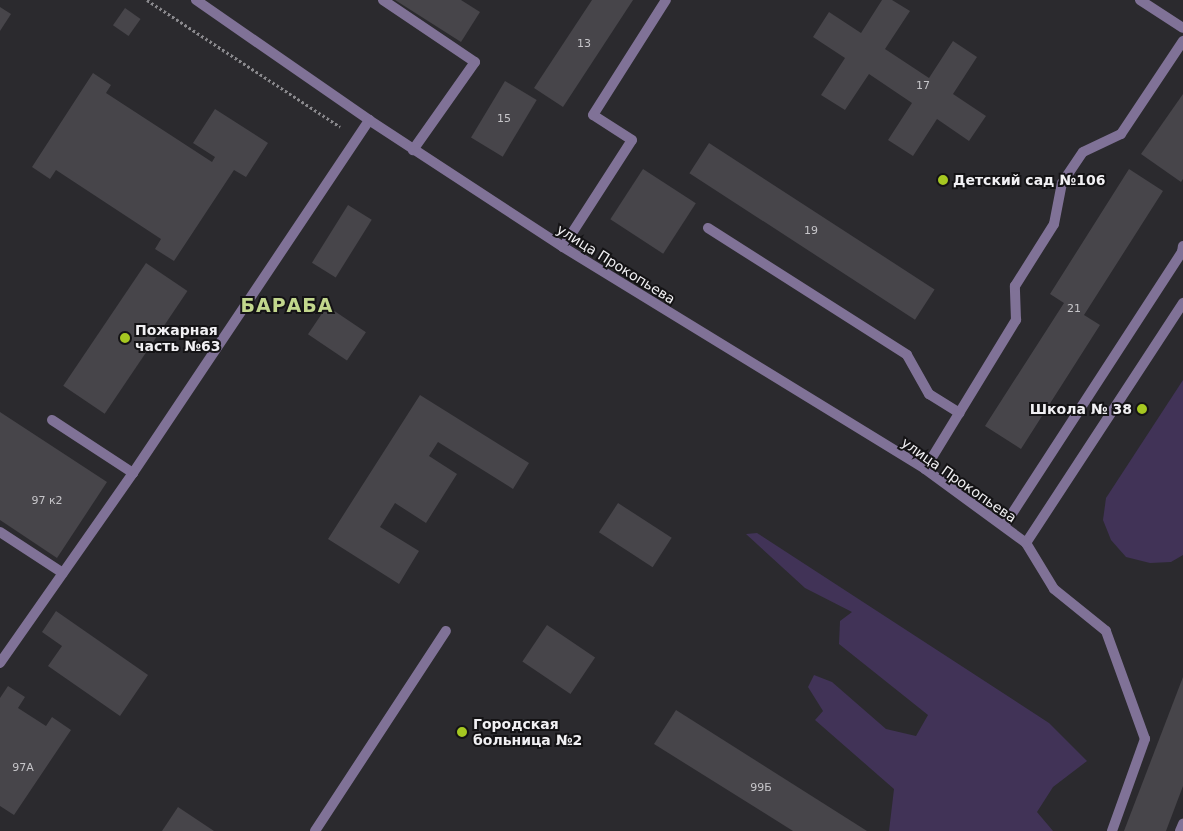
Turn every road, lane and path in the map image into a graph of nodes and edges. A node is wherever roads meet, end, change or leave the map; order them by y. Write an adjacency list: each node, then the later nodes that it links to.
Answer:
1 (147, 0): 9 (path)
2 (196, 0): 8 (street, улица Прокопьева)
3 (383, 0): 10 (street)
4 (666, 0): 13 (street)
5 (1140, 0): 6 (street)
6 (1183, 28)
7 (1183, 41): 15 (street)
8 (368, 120): 10 (street, улица Прокопьева); 18 (street)
9 (340, 127)
10 (413, 150): 13 (street, улица Прокопьева)
11 (708, 228): 15 (street)
12 (1183, 246): 19 (street)
13 (563, 247): 17 (street, улица Прокопьева)
14 (1183, 303): 21 (street)
15 (959, 413): 17 (street)
16 (52, 420): 18 (street)
17 (925, 469): 19 (street, улица Прокопьева)
18 (133, 473): 22 (street)
19 (1004, 526): 21 (street, улица Прокопьева)
20 (0, 532): 22 (street)
21 (1026, 543): 27 (street)
22 (63, 573): 24 (street)
23 (446, 631): 26 (street)
24 (0, 663)
25 (1183, 824): 28 (street)
26 (315, 831)
27 (1112, 831)
28 (1180, 831)

